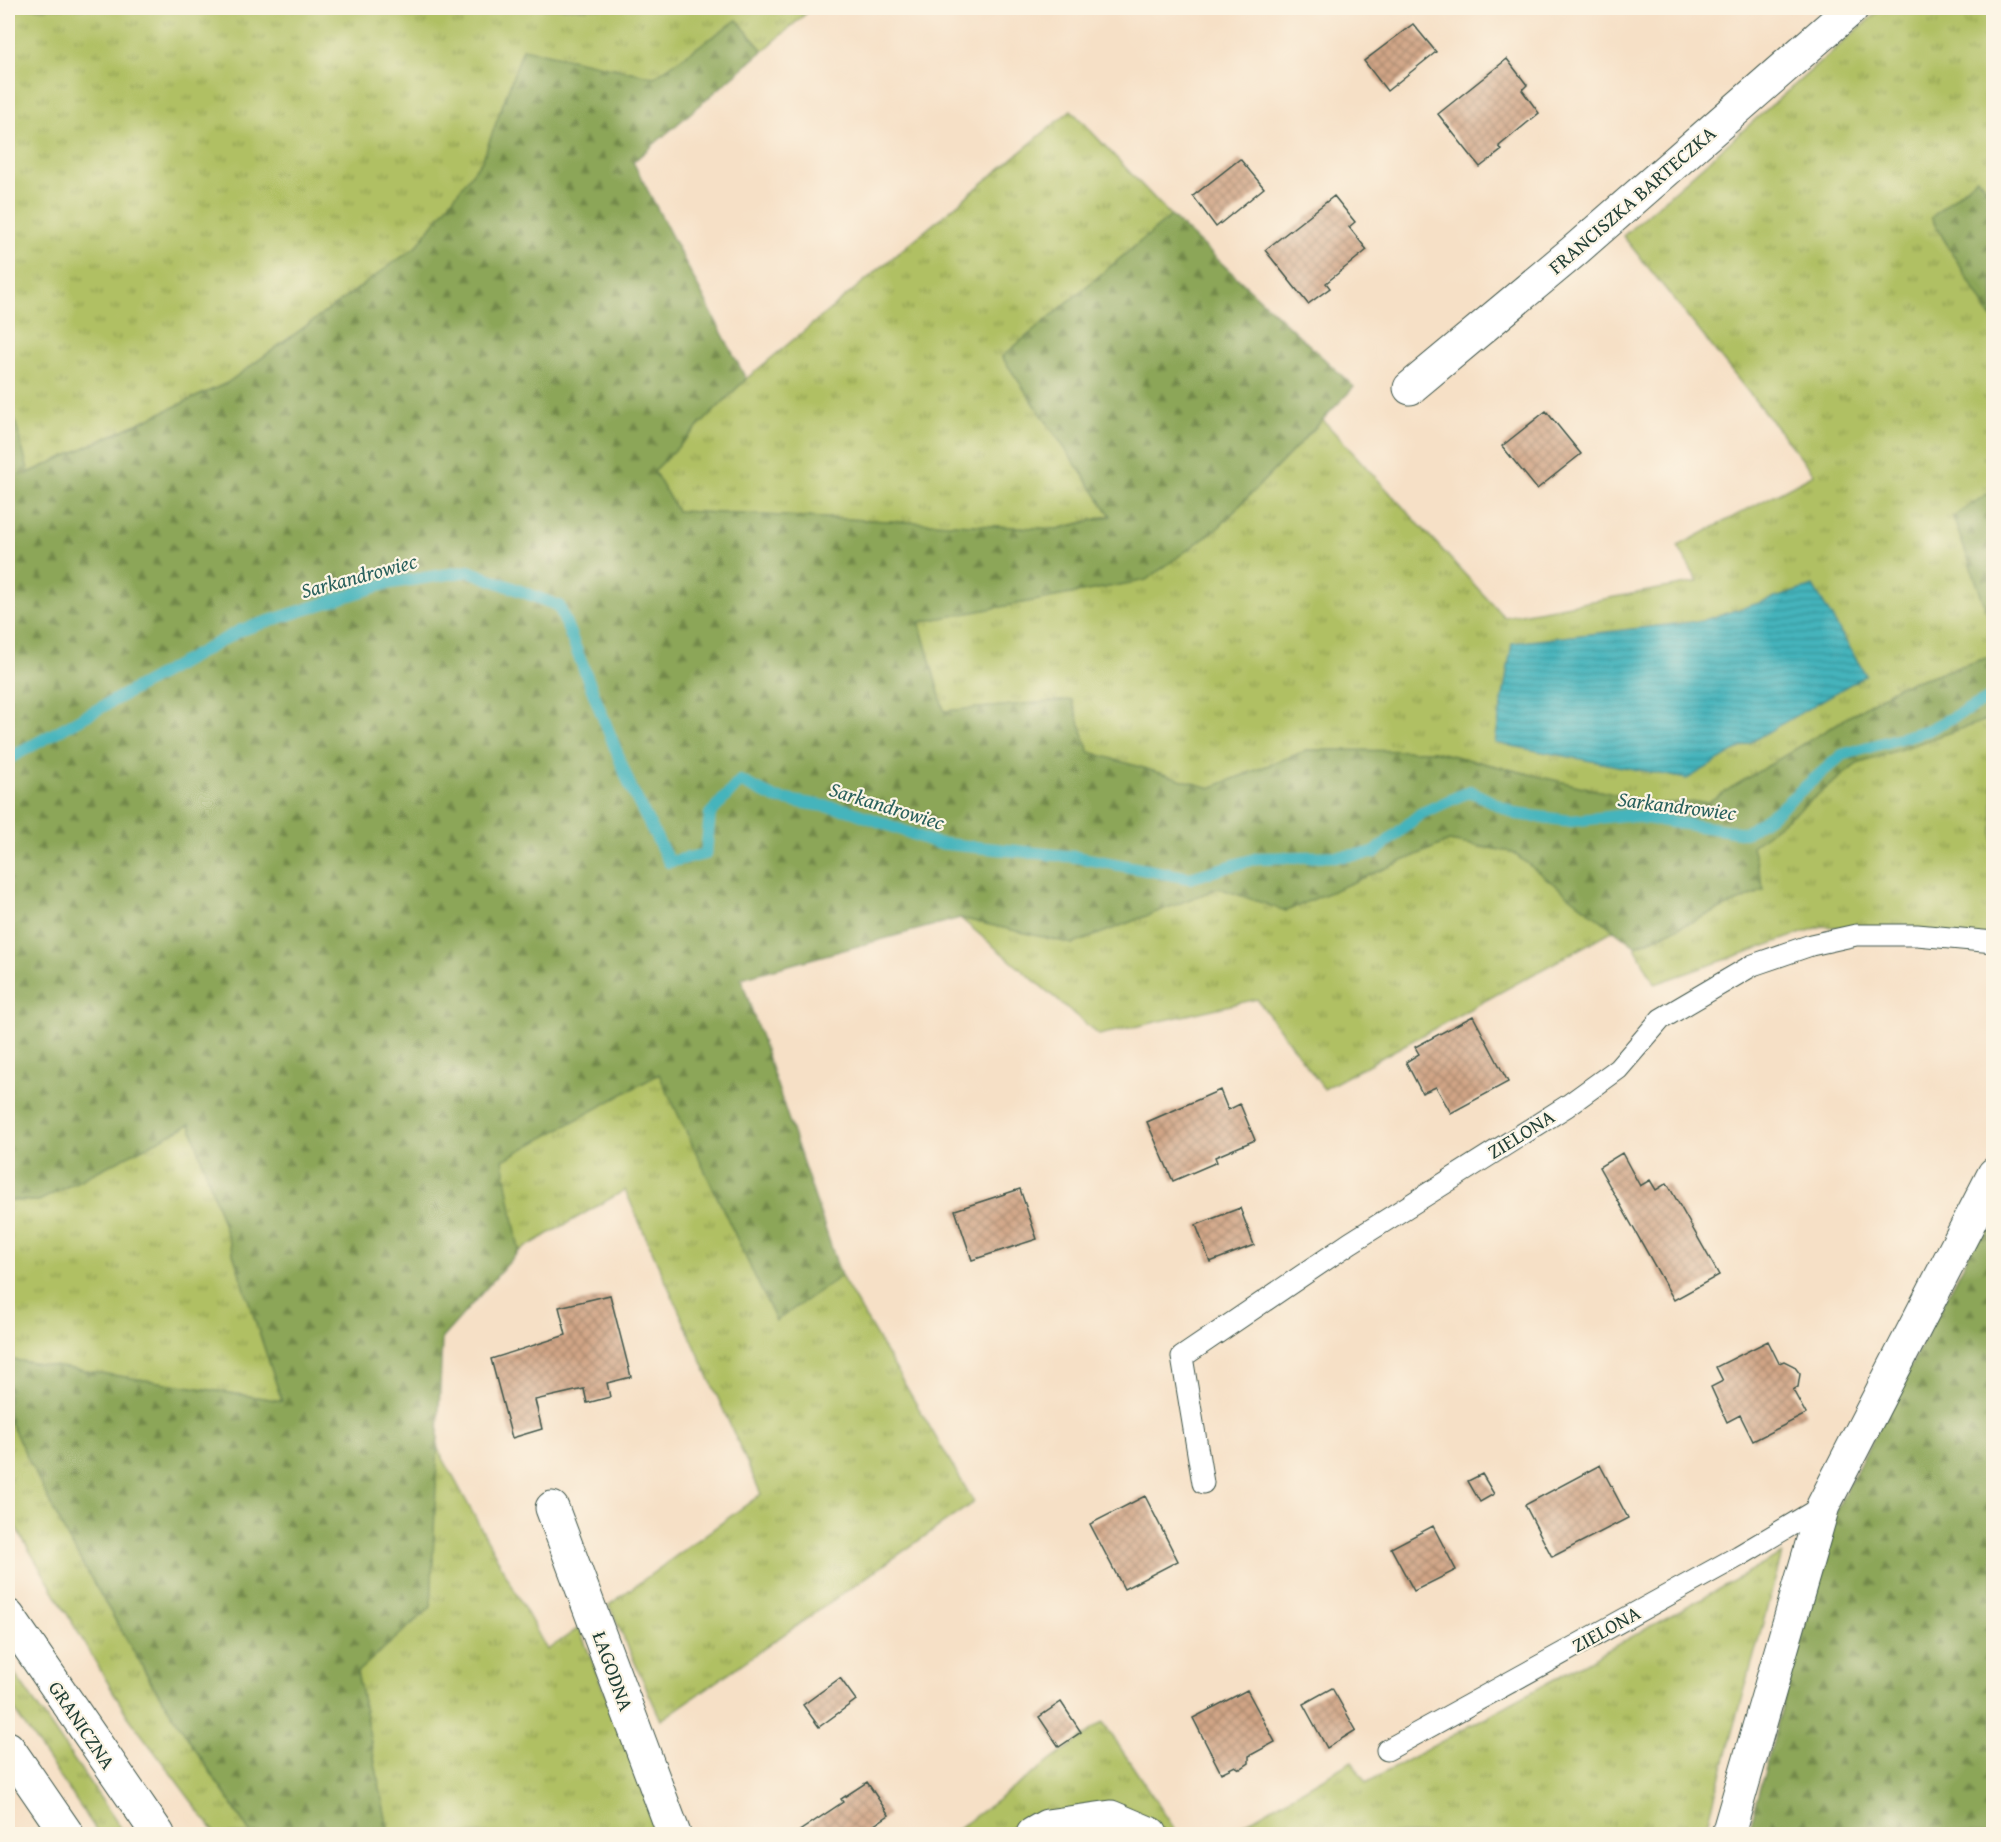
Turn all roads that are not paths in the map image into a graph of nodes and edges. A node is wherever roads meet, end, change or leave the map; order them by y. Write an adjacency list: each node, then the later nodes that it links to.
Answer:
1 (1852, 8): 2 (main road, FRANCISZKA BARTECZKA)
2 (1410, 388)
3 (1994, 942): 5 (lane, ZIELONA)
4 (1994, 1174): 6 (main road)
5 (1203, 1483)
6 (1823, 1506): 10 (lane, ZIELONA); 16 (main road)
7 (552, 1508): 13 (main road, ŁAGODNA)
8 (8, 1616): 12 (main road, GRANICZNA)
9 (8, 1748): 11 (main road)
10 (1387, 1750)
11 (67, 1834)
12 (158, 1834)
13 (674, 1834)
14 (1033, 1834): 15 (main road)
15 (1151, 1834)
16 (1728, 1834)

